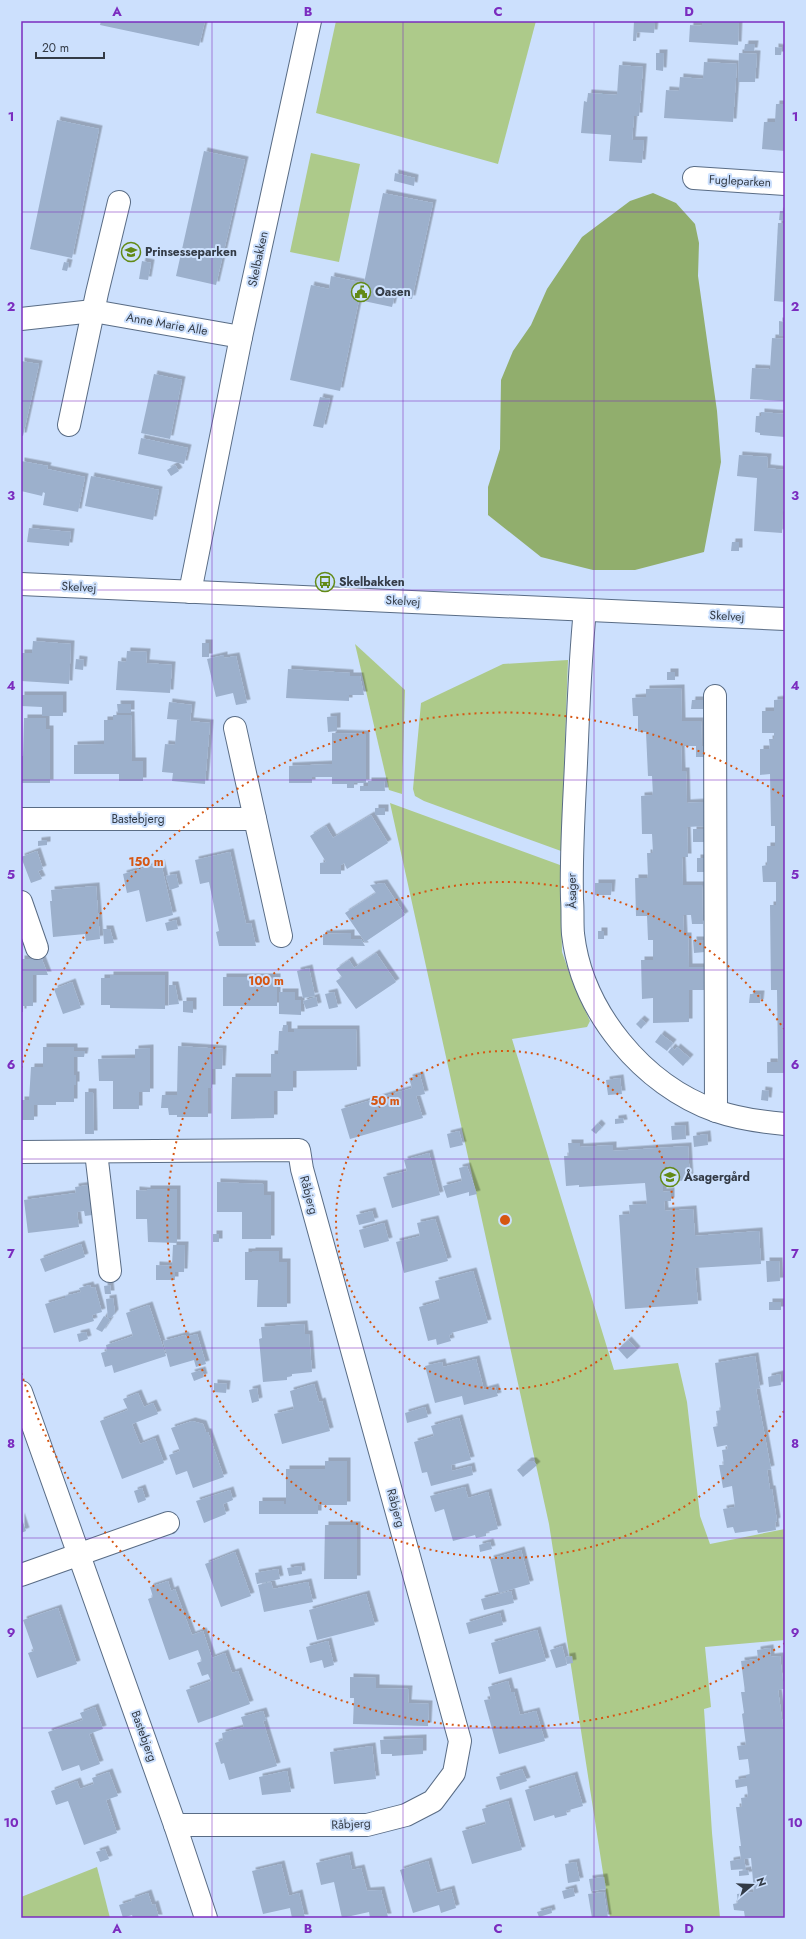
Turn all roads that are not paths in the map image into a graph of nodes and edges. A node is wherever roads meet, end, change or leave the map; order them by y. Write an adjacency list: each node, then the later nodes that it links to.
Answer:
1 (310, 21): 7 (street, Skelbakken)
2 (694, 178): 3 (street, Fugleparken)
3 (785, 184)
4 (120, 202): 5 (street)
5 (93, 311): 6 (street, Anne Marie Alle); 7 (street, Anne Marie Alle); 8 (street)
6 (21, 319)
7 (241, 337): 10 (street, Skelbakken)
8 (69, 425)
9 (21, 584): 10 (street, Skelvej)
10 (190, 592): 11 (street, Skelvej)
11 (585, 610): 12 (street, Skelvej); 20 (street, Åsager)
12 (785, 619)
13 (715, 696): 20 (street)
14 (235, 728): 16 (street)
15 (21, 819): 16 (street, Bastebjerg)
16 (255, 819): 18 (street)
17 (21, 902): 19 (street)
18 (281, 936)
19 (37, 948)
20 (716, 1111): 21 (street, Åsager)
21 (785, 1124)
22 (21, 1152): 23 (street, Råbjerg)
23 (96, 1152): 24 (street); 29 (street, Råbjerg)
24 (110, 1271)
25 (21, 1392): 27 (street, Bastebjerg)
26 (168, 1523): 27 (street)
27 (79, 1555): 28 (street); 29 (street, Bastebjerg)
28 (21, 1575)
29 (175, 1825): 30 (street, Bastebjerg)
30 (206, 1918)

